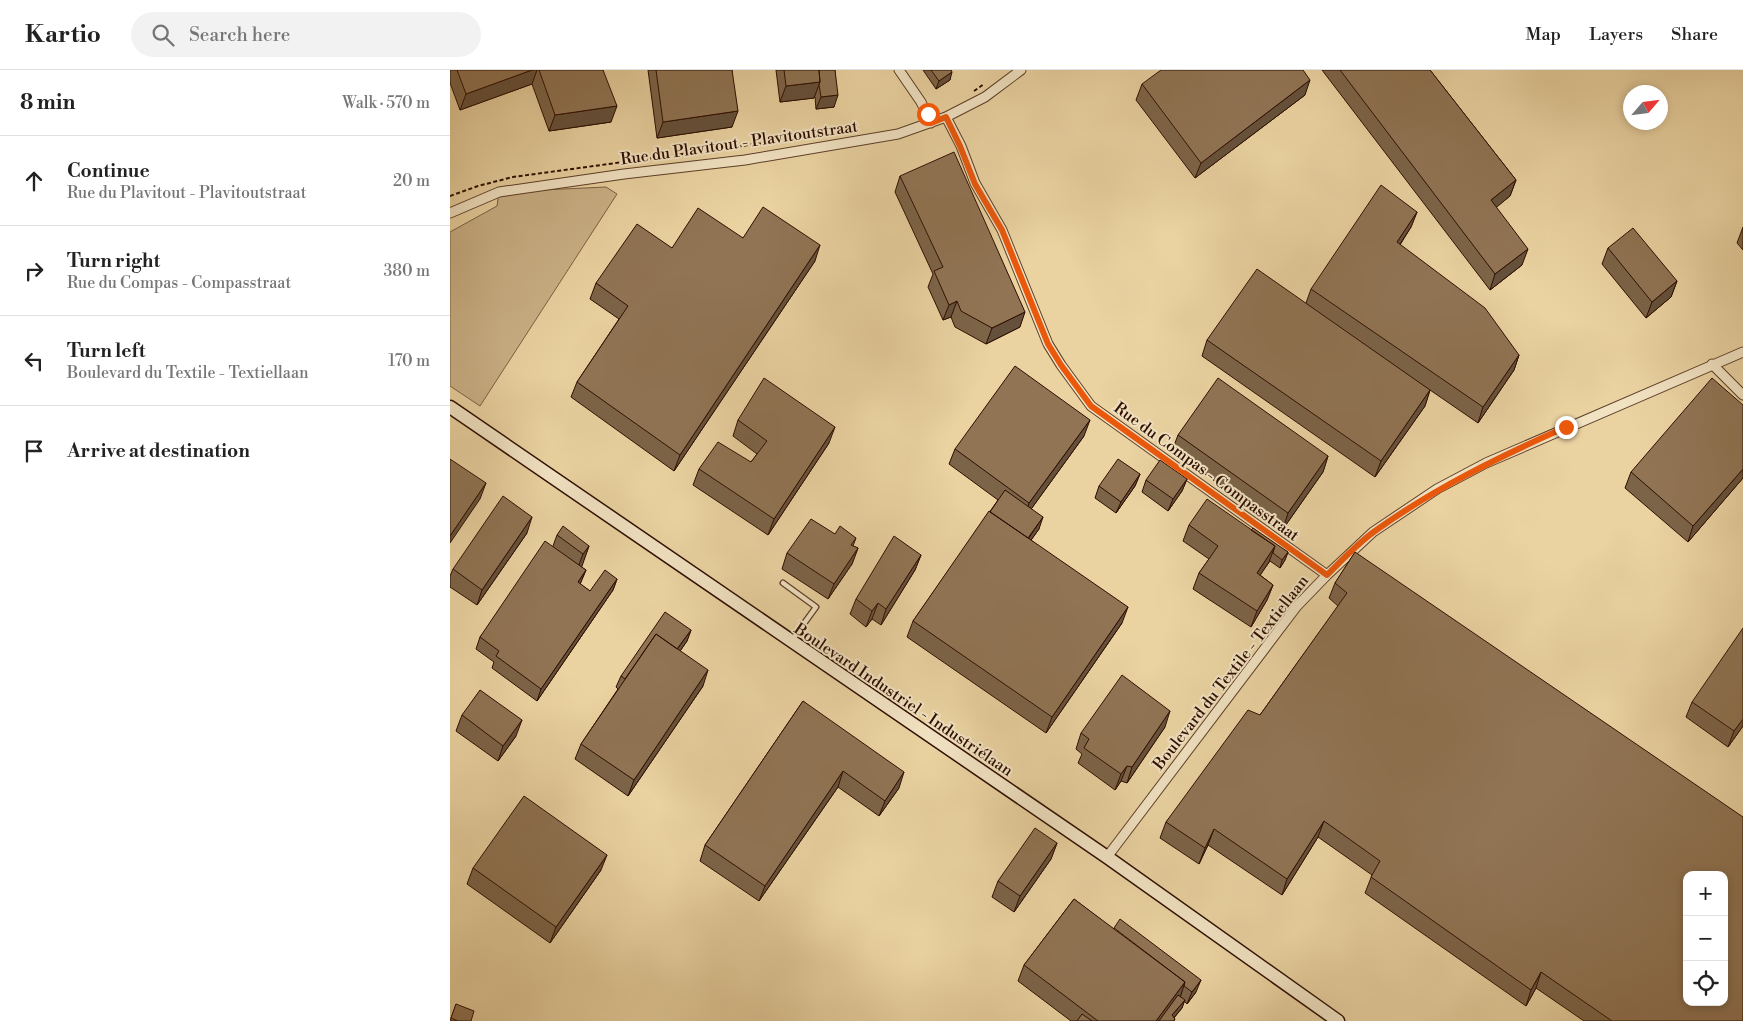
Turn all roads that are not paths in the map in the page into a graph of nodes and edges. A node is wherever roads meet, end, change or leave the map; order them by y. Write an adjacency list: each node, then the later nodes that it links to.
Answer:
1 (899, 70): 4 (street)
2 (1021, 70): 3 (street, Rue du Plavitout - Plavitoutstraat)
3 (946, 117): 4 (street, Rue du Plavitout - Plavitoutstraat); 10 (street, Rue du Compas - Compasstraat)
4 (931, 123): 5 (street, Rue du Plavitout - Plavitoutstraat)
5 (450, 213)
6 (1743, 352): 7 (street, Boulevard du Textile - Textiellaan)
7 (1712, 364): 8 (street); 10 (street, Boulevard du Textile - Textiellaan)
8 (1743, 395)
9 (450, 407): 12 (main road, Boulevard Industriel - Industriélaan)
10 (1327, 575): 13 (street, Boulevard du Textile - Textiellaan)
11 (783, 583): 12 (lane)
12 (791, 641): 13 (main road, Boulevard Industriel - Industriélaan)
13 (1107, 858): 14 (main road, Boulevard Industriel - Industriélaan)
14 (1338, 1021)

